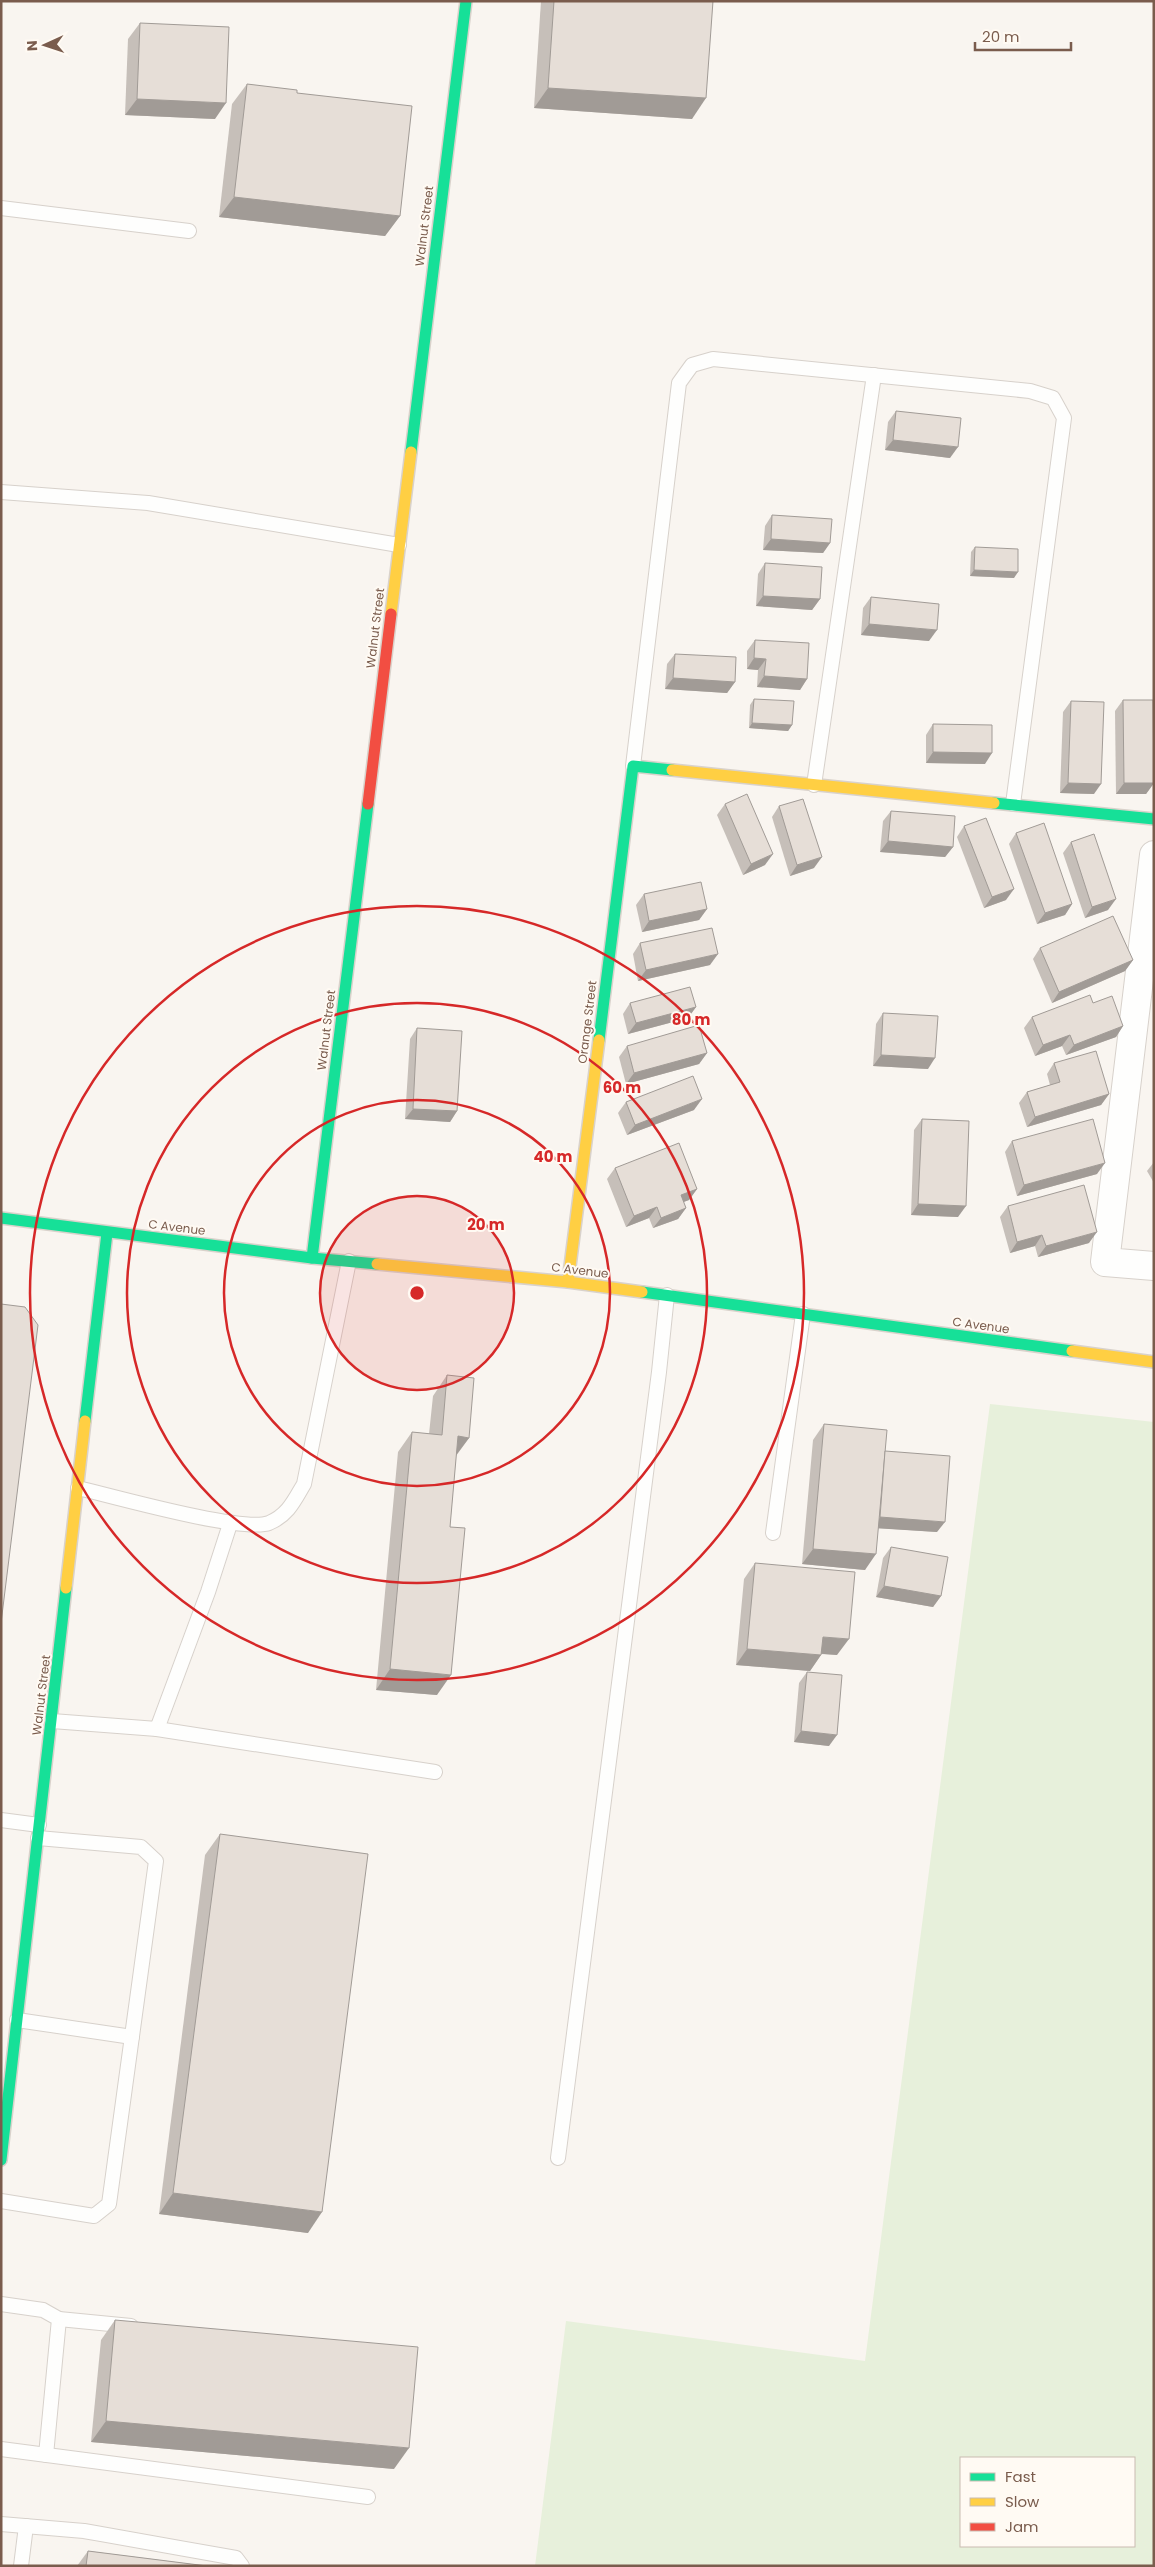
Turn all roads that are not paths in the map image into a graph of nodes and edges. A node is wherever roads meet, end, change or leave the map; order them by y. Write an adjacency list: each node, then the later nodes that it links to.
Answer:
1 (466, 1): 6 (street, Walnut Street)
2 (1, 208): 3 (lane)
3 (189, 231)
4 (874, 375): 7 (lane); 8 (lane); 9 (lane)
5 (1, 492): 6 (lane)
6 (399, 545): 14 (street, Walnut Street)
7 (633, 766): 8 (street); 17 (street, Orange Street)
8 (814, 784): 9 (street)
9 (1013, 804): 10 (street)
10 (1154, 819)
11 (1154, 854): 16 (street)
12 (1, 1218): 13 (street, C Avenue)
13 (107, 1233): 14 (street, C Avenue); 21 (street, Walnut Street)
14 (312, 1258): 15 (street, C Avenue)
15 (349, 1261): 17 (street, C Avenue); 22 (lane)
16 (1154, 1266)
17 (568, 1282): 18 (street, C Avenue)
18 (666, 1296): 19 (street, C Avenue); 31 (lane)
19 (804, 1314): 20 (street, C Avenue); 23 (lane)
20 (1154, 1362)
21 (78, 1488): 22 (lane); 24 (street, Walnut Street)
22 (230, 1524): 25 (lane)
23 (773, 1533)
24 (52, 1721): 25 (lane); 28 (street, Walnut Street)
25 (157, 1729): 26 (lane)
26 (435, 1772)
27 (1, 1820): 28 (lane)
28 (39, 1832): 29 (street, Walnut Street); 30 (lane)
29 (17, 2020): 30 (lane); 32 (street, Walnut Street)
30 (132, 2037): 33 (lane)
31 (558, 2158)
32 (1, 2160)
33 (1, 2201)
34 (1, 2304): 35 (lane)
35 (59, 2319): 36 (lane); 38 (lane)
36 (142, 2327)
37 (1, 2449): 38 (lane)
38 (46, 2455): 39 (lane)
39 (368, 2497)
40 (1, 2524): 41 (lane)
41 (26, 2526): 42 (lane); 43 (lane)
42 (21, 2566)
43 (242, 2566)

